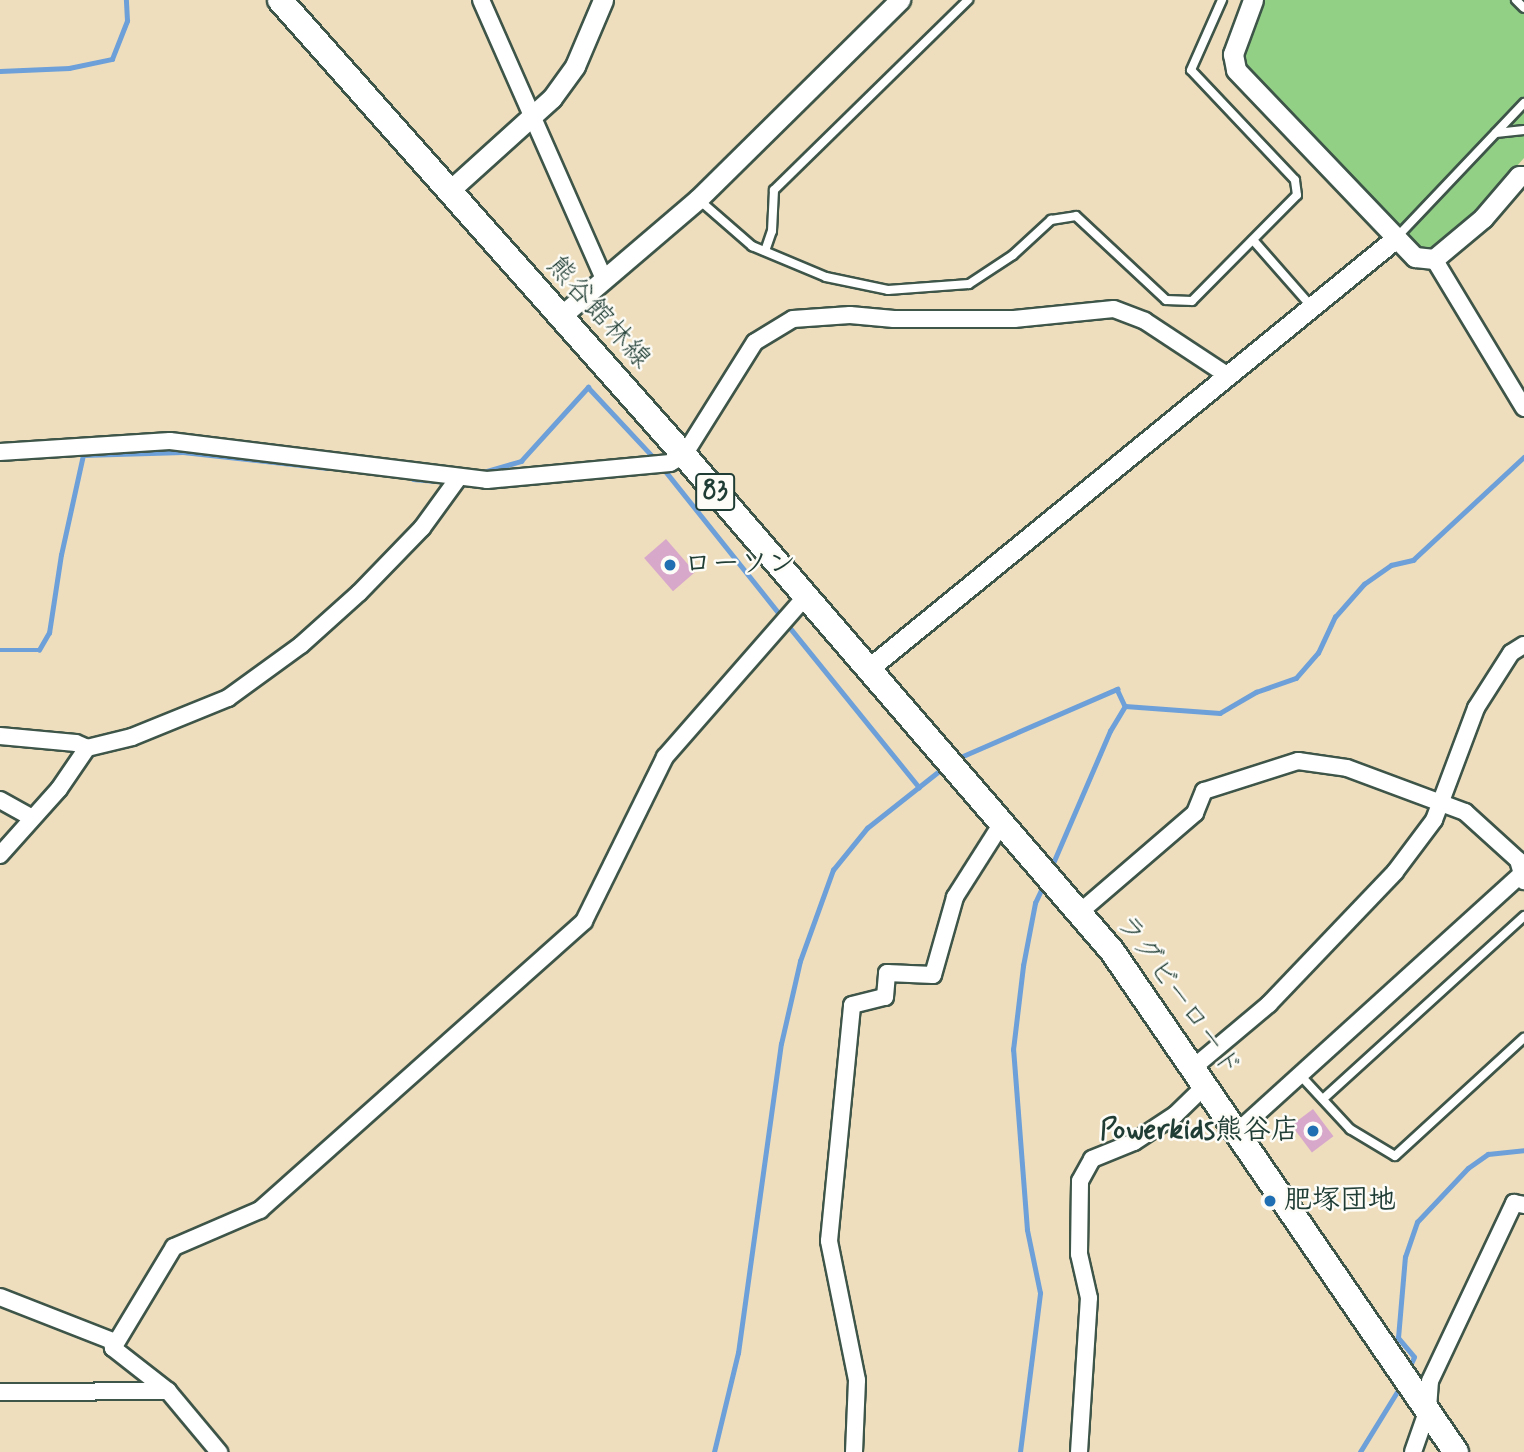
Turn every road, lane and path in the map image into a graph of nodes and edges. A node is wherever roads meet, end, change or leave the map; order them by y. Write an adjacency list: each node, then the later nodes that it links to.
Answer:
1 (280, 0): 15 (main road, 熊谷館林線 / 83)
2 (481, 0): 11 (street)
3 (603, 0): 11 (street)
4 (900, 0): 16 (street)
5 (968, 0): 19 (lane)
6 (1222, 0): 18 (lane)
7 (1253, 0): 17 (street)
8 (1516, 0): 9 (lane)
9 (1524, 8)
10 (1524, 103): 13 (lane)
11 (531, 117): 15 (street); 21 (street)
12 (1524, 130): 13 (lane)
13 (1495, 133): 17 (lane)
14 (1524, 176): 20 (street)
15 (448, 191): 23 (main road, 熊谷館林線 / 83)
16 (698, 199): 19 (lane); 21 (street)
17 (1396, 238): 20 (street); 22 (street)
18 (1253, 240): 19 (lane); 22 (lane)
19 (765, 251)
20 (1434, 259): 25 (street)
21 (604, 279): 23 (street)
22 (1311, 307): 24 (street)
23 (561, 316): 27 (main road, 熊谷館林線 / 83)
24 (1227, 375): 27 (street); 31 (street)
25 (1524, 408)
26 (0, 452): 28 (street)
27 (684, 455): 28 (street); 29 (main road, 熊谷館林線 / 83)
28 (458, 477): 33 (street)
29 (798, 605): 31 (main road, 熊谷館林線 / 83); 49 (street)
30 (1524, 645): 35 (street)
31 (868, 669): 37 (main road, ラグビーロード / 83)
32 (0, 736): 33 (street)
33 (87, 748): 36 (street)
34 (0, 800): 36 (street)
35 (1442, 803): 39 (street); 40 (street); 44 (street)
36 (32, 818): 38 (street)
37 (1002, 824): 40 (main road, ラグビーロード / 83); 54 (street)
38 (0, 855)
39 (1522, 878): 43 (street)
40 (1080, 912): 44 (main road, ラグビーロード / 83)
41 (1524, 916): 45 (lane)
42 (1524, 1038): 45 (lane)
43 (1300, 1074): 45 (lane); 46 (street)
44 (1200, 1076): 46 (main road, ラグビーロード / 83); 55 (street)
45 (1323, 1099)
46 (1238, 1131): 52 (main road, ラグビーロード / 83)
47 (1524, 1205): 52 (street)
48 (0, 1297): 49 (street)
49 (113, 1348): 50 (street)
50 (168, 1391): 51 (street); 53 (street)
51 (0, 1392)
52 (1428, 1409): 56 (street); 57 (main road, ラグビーロード / 83)
53 (219, 1452)
54 (854, 1452)
55 (1079, 1452)
56 (1413, 1452)
57 (1457, 1452)

